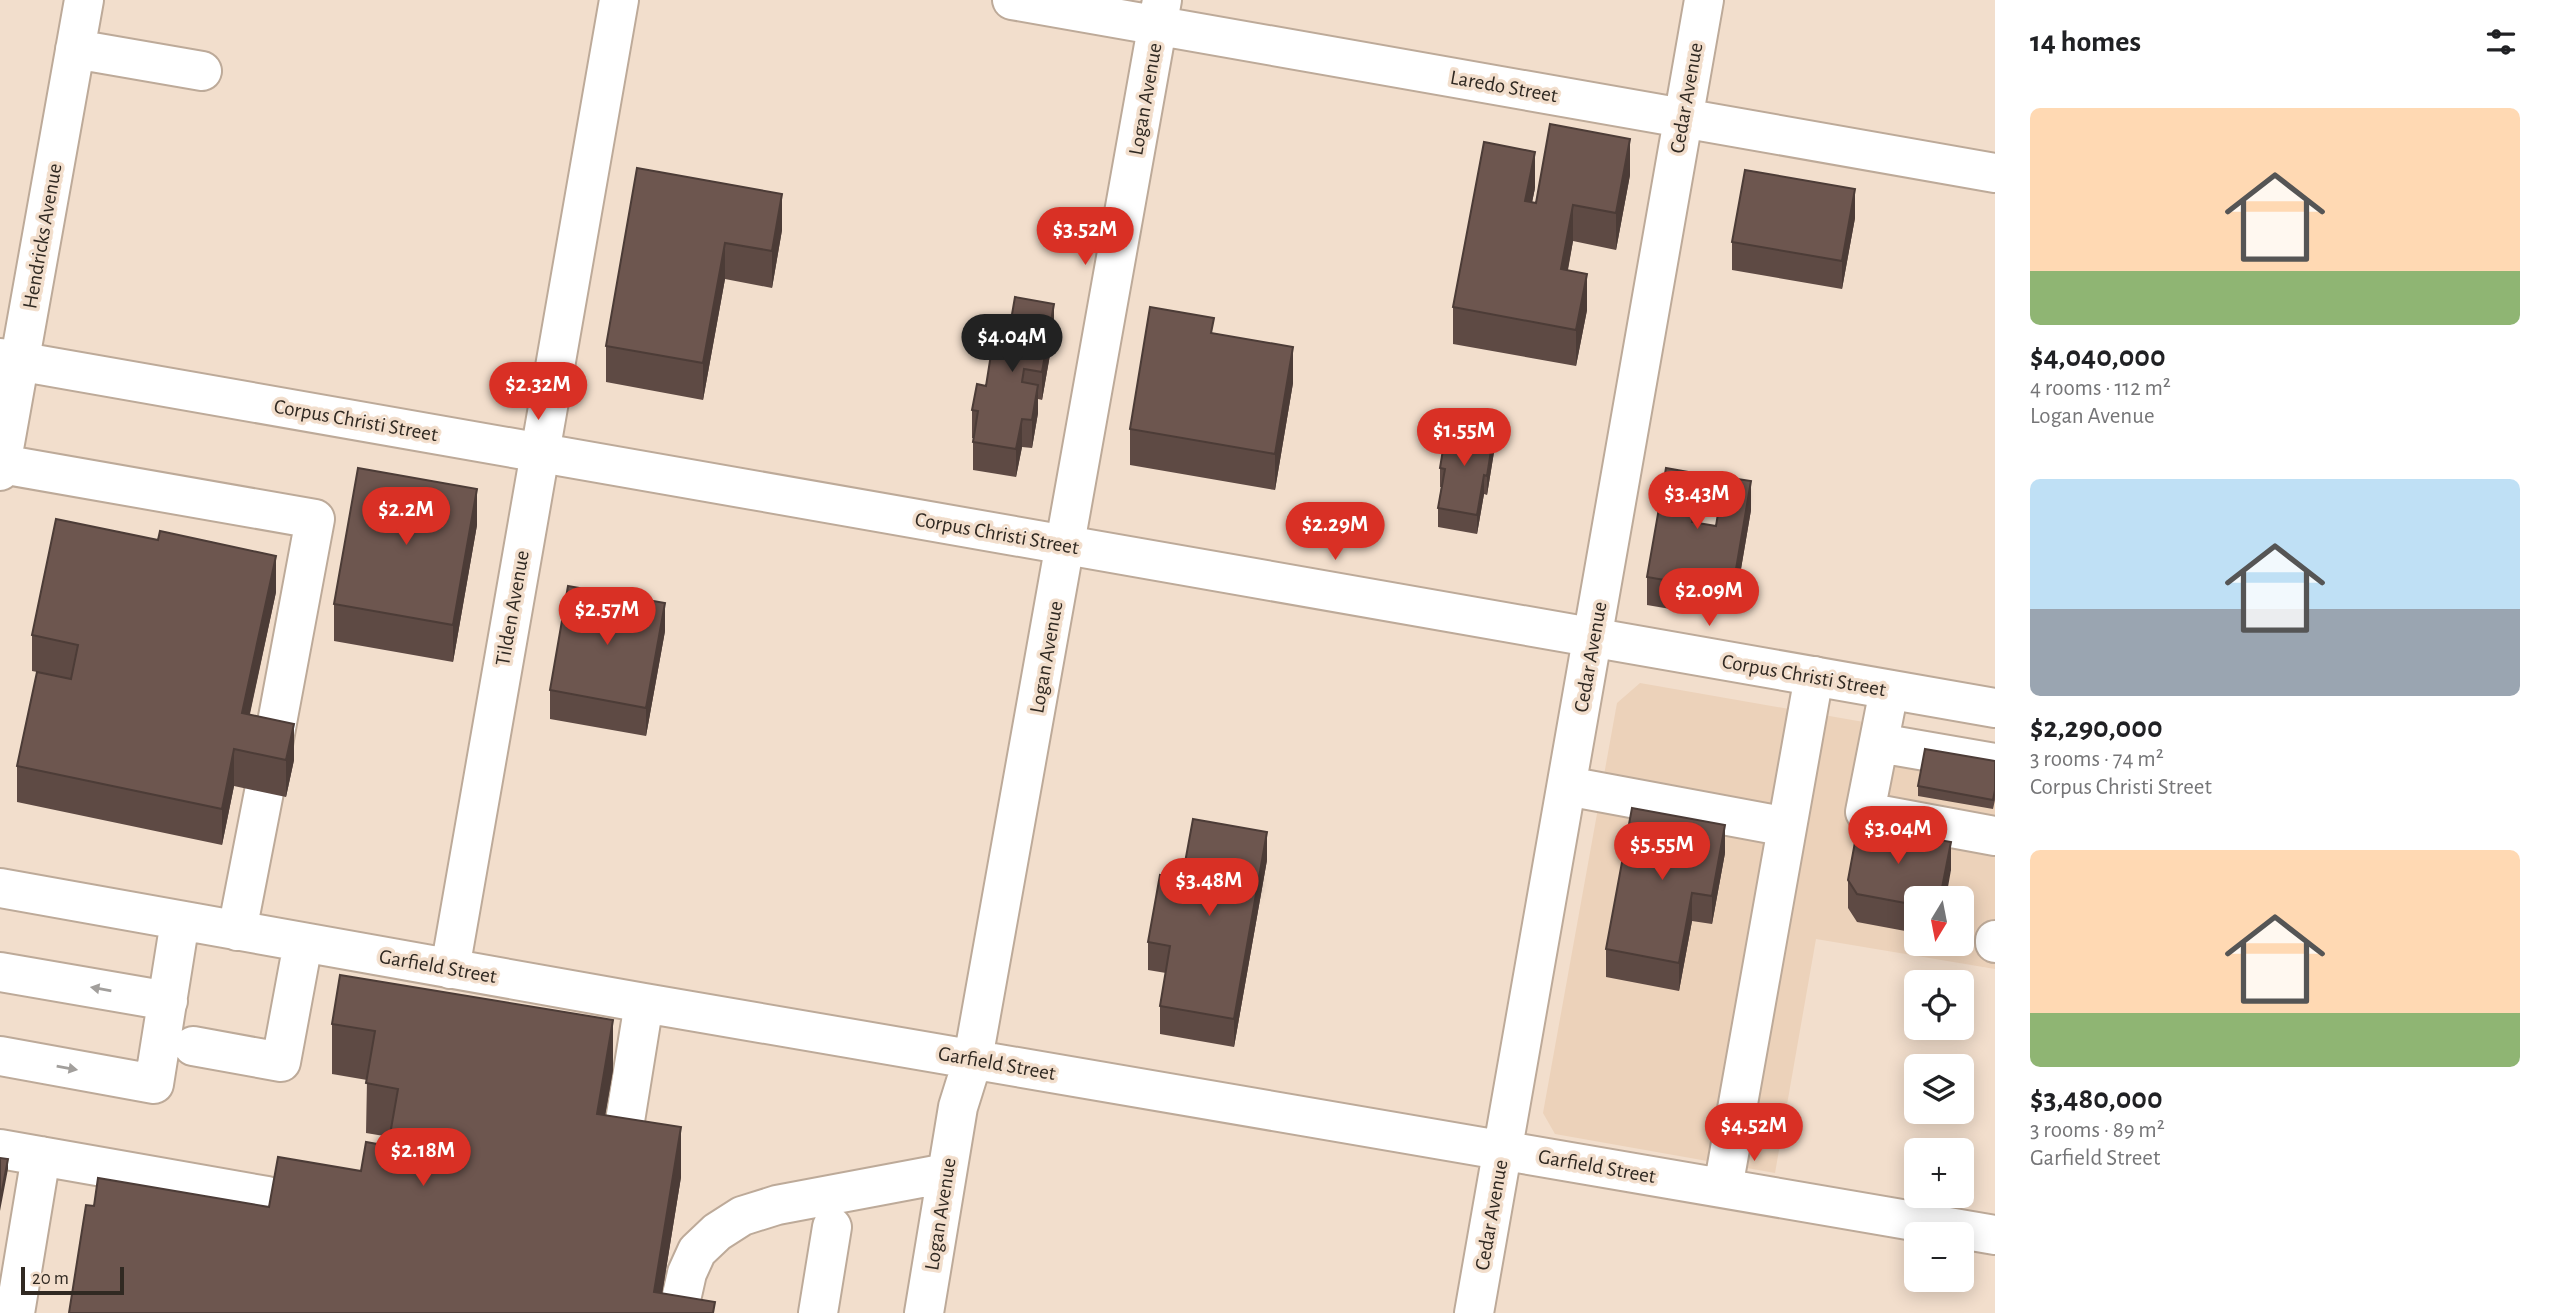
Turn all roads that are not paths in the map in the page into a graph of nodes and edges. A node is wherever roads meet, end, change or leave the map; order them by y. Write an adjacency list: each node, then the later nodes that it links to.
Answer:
1 (84, 0): 6 (street, Hendricks Avenue)
2 (619, 0): 11 (street, Tilden Avenue)
3 (1012, 0): 5 (street, Laredo Street)
4 (1704, 0): 8 (street, Cedar Avenue)
5 (1160, 13): 8 (street, Laredo Street); 13 (street, Logan Avenue)
6 (75, 49): 7 (street); 10 (street, Hendricks Avenue)
7 (202, 71)
8 (1682, 117): 9 (street, Laredo Street); 14 (street, Cedar Avenue)
9 (1995, 173)
10 (10, 359): 11 (street, Corpus Christi Street); 12 (street, Hendricks Avenue)
11 (539, 452): 13 (street, Corpus Christi Street); 29 (street, Tilden Avenue)
12 (1, 468): 19 (street)
13 (1066, 545): 14 (street, Corpus Christi Street); 35 (street, Logan Avenue)
14 (1593, 638): 15 (street, Corpus Christi Street); 21 (street, Cedar Avenue)
15 (1814, 677): 16 (street, Corpus Christi Street); 23 (street)
16 (1888, 690): 17 (street, Corpus Christi Street); 18 (street)
17 (1984, 706): 20 (street)
18 (1879, 743): 20 (street); 24 (street)
19 (271, 755)
20 (1979, 761)
21 (1567, 786): 23 (street); 37 (street, Cedar Avenue)
22 (264, 792): 27 (street)
23 (1787, 827): 41 (street)
24 (1995, 836)
25 (0, 888): 26 (street, Garfield Street)
26 (180, 921): 27 (street, Garfield Street); 31 (street)
27 (237, 931): 28 (street, Garfield Street)
28 (303, 943): 29 (street, Garfield Street); 33 (street)
29 (450, 969): 32 (street, Garfield Street)
30 (0, 972): 31 (street, one-way to 30)
31 (168, 1001): 34 (street, one-way to 31)
32 (645, 1003): 35 (street, Garfield Street); 38 (street)
33 (193, 1046)
34 (0, 1056)
35 (973, 1059): 37 (street, Garfield Street); 40 (street, Logan Avenue)
36 (0, 1149): 39 (street)
37 (1502, 1149): 41 (street, Garfield Street); 49 (street, Cedar Avenue)
38 (620, 1152)
39 (41, 1156): 42 (street); 45 (street)
40 (947, 1172): 46 (street); 48 (street, Logan Avenue)
41 (1723, 1188): 44 (street, Garfield Street)
42 (267, 1196)
43 (832, 1227): 47 (street)
44 (1995, 1235)
45 (15, 1313)
46 (678, 1313)
47 (818, 1313)
48 (924, 1313)
49 (1475, 1313)

